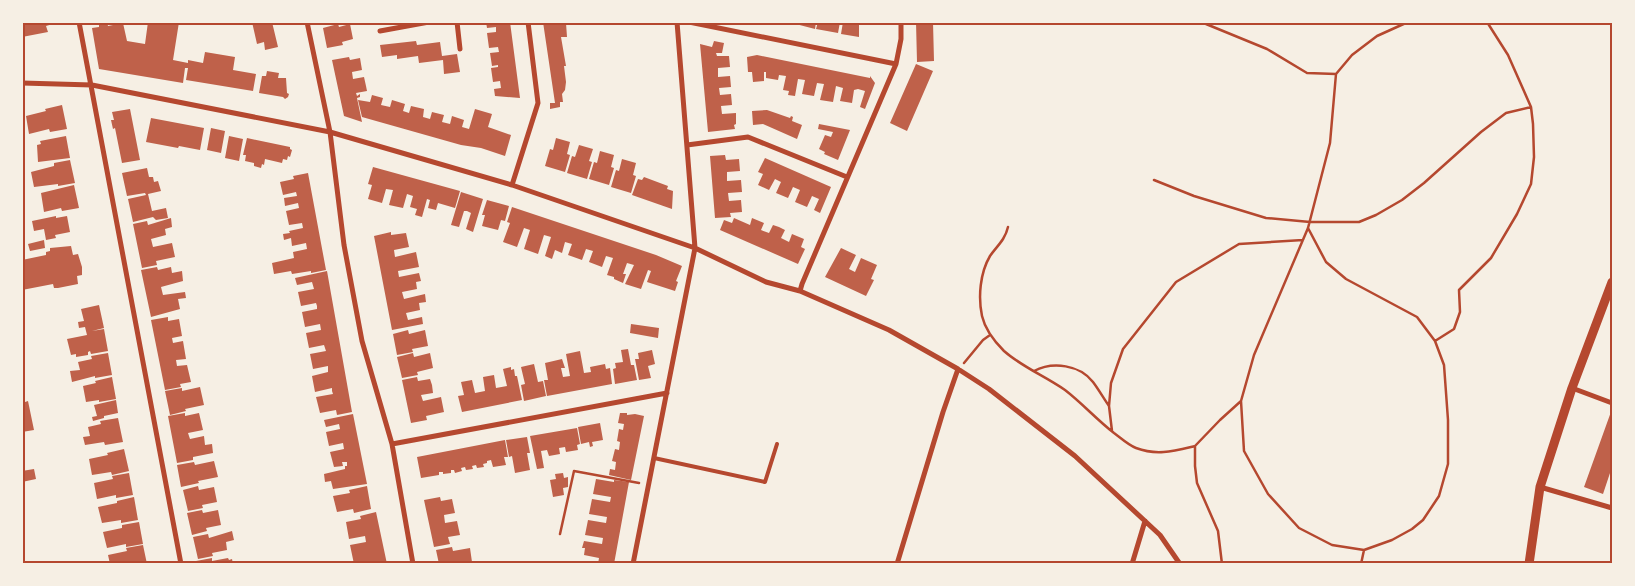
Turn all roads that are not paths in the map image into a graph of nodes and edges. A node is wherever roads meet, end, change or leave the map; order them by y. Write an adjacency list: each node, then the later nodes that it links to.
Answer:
1 (80, 22): 13 (street)
2 (307, 22): 14 (street)
3 (429, 22): 9 (street)
4 (457, 22): 10 (street)
5 (528, 22): 17 (street)
6 (677, 22): 15 (street)
7 (689, 22): 11 (street)
8 (901, 22): 11 (street)
9 (380, 31)
10 (460, 49)
11 (896, 64): 16 (street)
12 (22, 83): 13 (street)
13 (92, 85): 14 (street); 31 (street)
14 (330, 132): 17 (street); 25 (street)
15 (687, 145): 16 (street); 18 (street)
16 (847, 177): 20 (street)
17 (512, 185): 18 (street)
18 (695, 248): 20 (street); 23 (street)
19 (1612, 282): 22 (street)
20 (800, 291): 21 (street)
21 (958, 369): 30 (street); 34 (street)
22 (1572, 388): 24 (street); 28 (street)
23 (667, 393): 25 (street); 27 (street)
24 (1612, 403)
25 (392, 444): 32 (street)
26 (777, 444): 27 (lane)
27 (654, 458): 33 (street)
28 (1540, 487): 29 (street); 37 (street)
29 (1612, 508)
30 (1144, 522): 35 (street); 36 (street)
31 (181, 564)
32 (413, 564)
33 (633, 564)
34 (897, 564)
35 (1132, 564)
36 (1180, 564)
37 (1529, 564)

